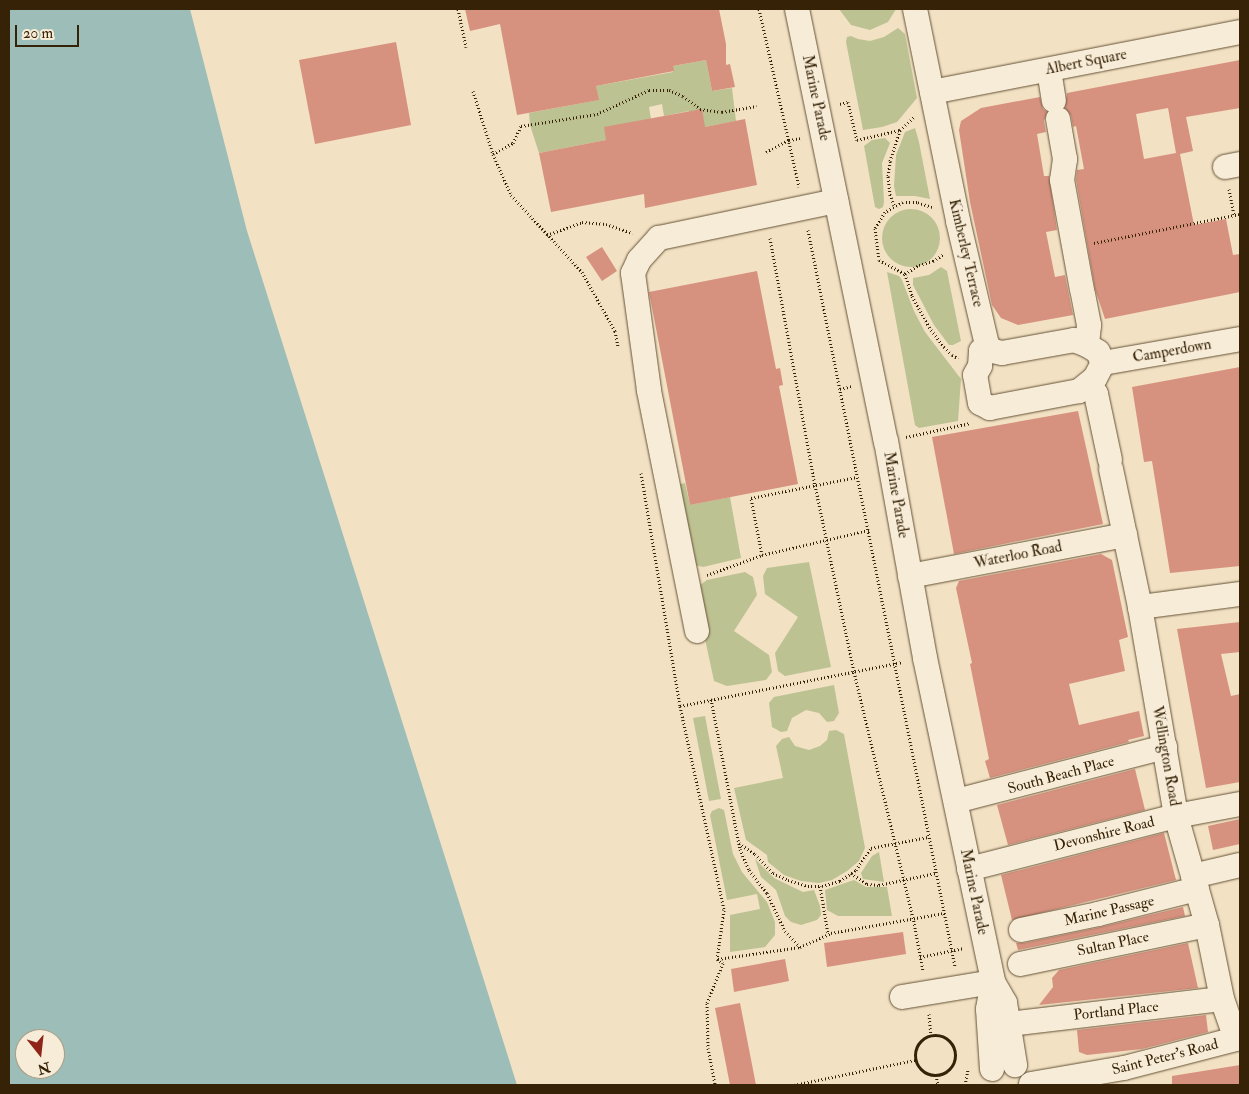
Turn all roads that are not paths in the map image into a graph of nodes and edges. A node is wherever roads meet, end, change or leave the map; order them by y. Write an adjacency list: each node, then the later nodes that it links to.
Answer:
1 (797, 9): 6 (street, Marine Parade)
2 (915, 9): 5 (street, Kimberley Terrace)
3 (1240, 32): 4 (street, Albert Square)
4 (1049, 70): 5 (street, Albert Square); 8 (street)
5 (933, 97): 9 (street, Kimberley Terrace)
6 (836, 201): 13 (street, Marine Parade); 16 (street)
7 (1240, 339): 10 (street, Camperdown)
8 (1087, 345): 9 (street); 10 (street)
9 (983, 355): 11 (street, Kimberley Terrace)
10 (1104, 363): 11 (street)
11 (1089, 384): 12 (street, Wellington Road)
12 (1125, 535): 13 (street, Waterloo Road); 15 (street, Wellington Road)
13 (910, 576): 18 (street, Marine Parade)
14 (1240, 594): 15 (street)
15 (1140, 607): 17 (street, Wellington Road)
16 (697, 631)
17 (1165, 747): 18 (street, South Beach Place); 20 (street, Wellington Road)
18 (956, 801): 22 (street, Marine Parade)
19 (1240, 804): 20 (street, Devonshire Road)
20 (1176, 816): 22 (street, Devonshire Road); 23 (street, Wellington Road)
21 (1240, 865): 23 (street, Marine Passage)
22 (969, 868): 27 (street, Marine Parade)
23 (1195, 883): 24 (street, Wellington Road); 25 (street, Marine Passage)
24 (1207, 925): 26 (street, Sultan Place); 29 (street, Wellington Road)
25 (1021, 930)
26 (1020, 964)
27 (993, 982): 28 (street); 30 (street, Marine Parade); 33 (street, Marine Parade)
28 (902, 997)
29 (1222, 999): 30 (street, Portland Place); 31 (street, Wellington Road)
30 (1009, 1024): 32 (street, Marine Parade)
31 (1238, 1039): 34 (street, Saint Peter's Road)
32 (1015, 1065): 33 (street, Marine Parade); 35 (street)
33 (987, 1077)
34 (1125, 1077): 35 (street, Saint Peter's Road)
35 (1031, 1084)

